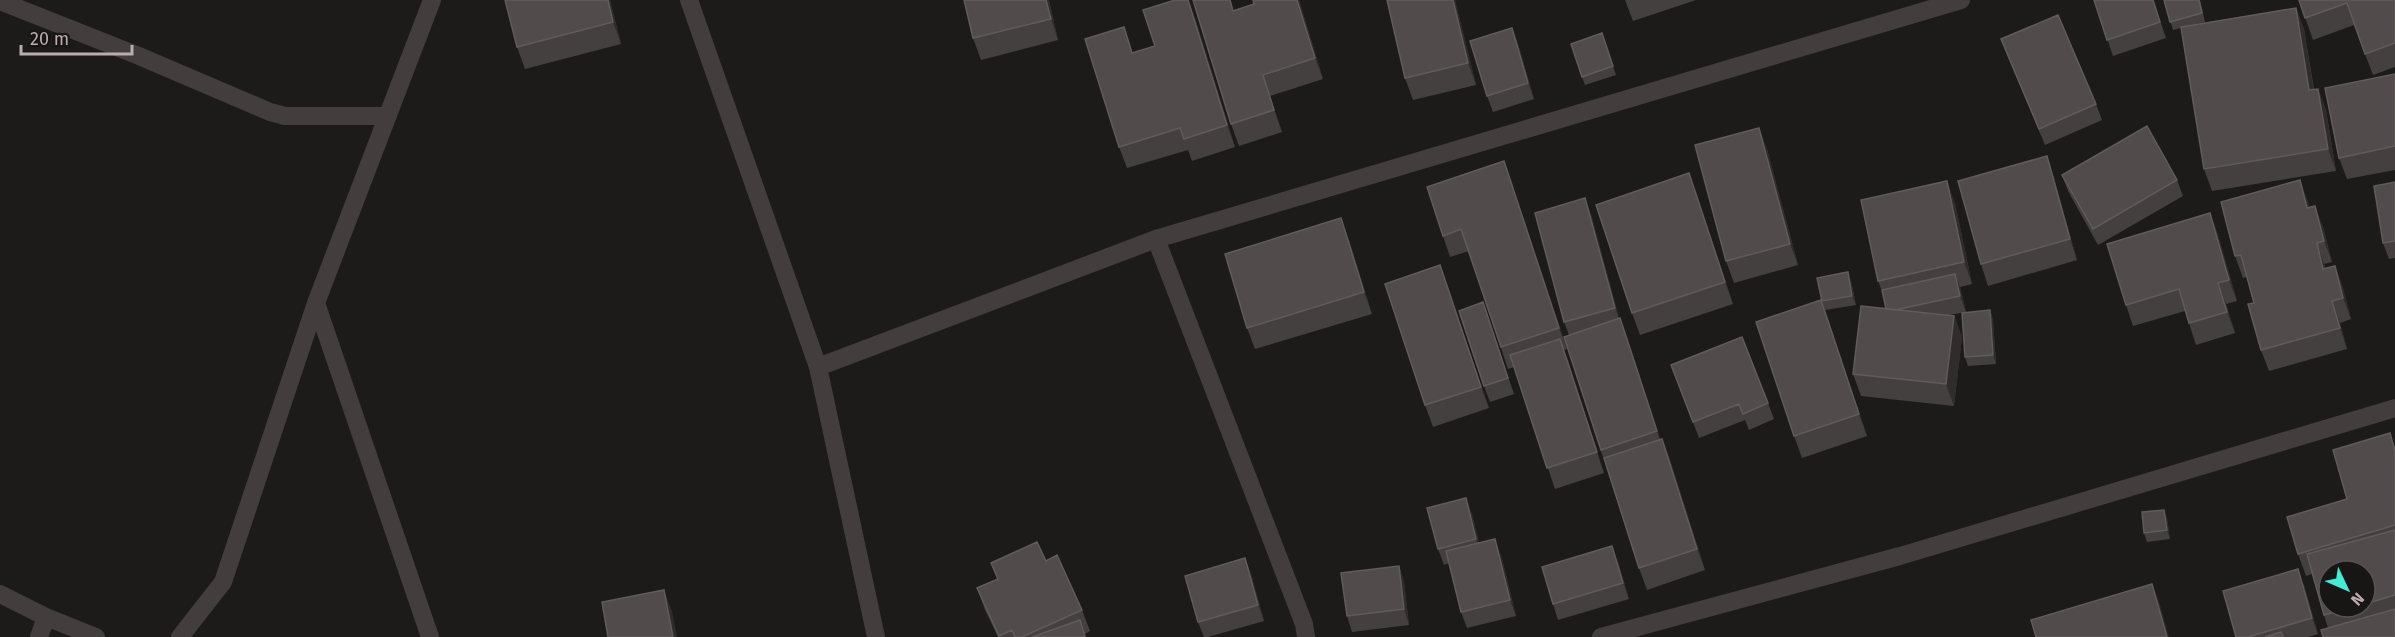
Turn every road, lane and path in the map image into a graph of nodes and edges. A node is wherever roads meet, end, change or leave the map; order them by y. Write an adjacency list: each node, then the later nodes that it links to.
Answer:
1 (432, 0): 5 (street)
2 (689, 0): 8 (street)
3 (1961, 0): 6 (street)
4 (0, 2): 5 (street)
5 (388, 116): 7 (street)
6 (1156, 239): 8 (street); 12 (street)
7 (316, 303): 15 (street); 16 (street)
8 (818, 367): 17 (street)
9 (2395, 408): 19 (street)
10 (0, 594): 11 (street)
11 (46, 617): 13 (street); 14 (street)
12 (1305, 630): 18 (street)
13 (39, 637)
14 (96, 637)
15 (180, 637)
16 (430, 637)
17 (876, 637)
18 (1323, 637)
19 (1601, 637)

